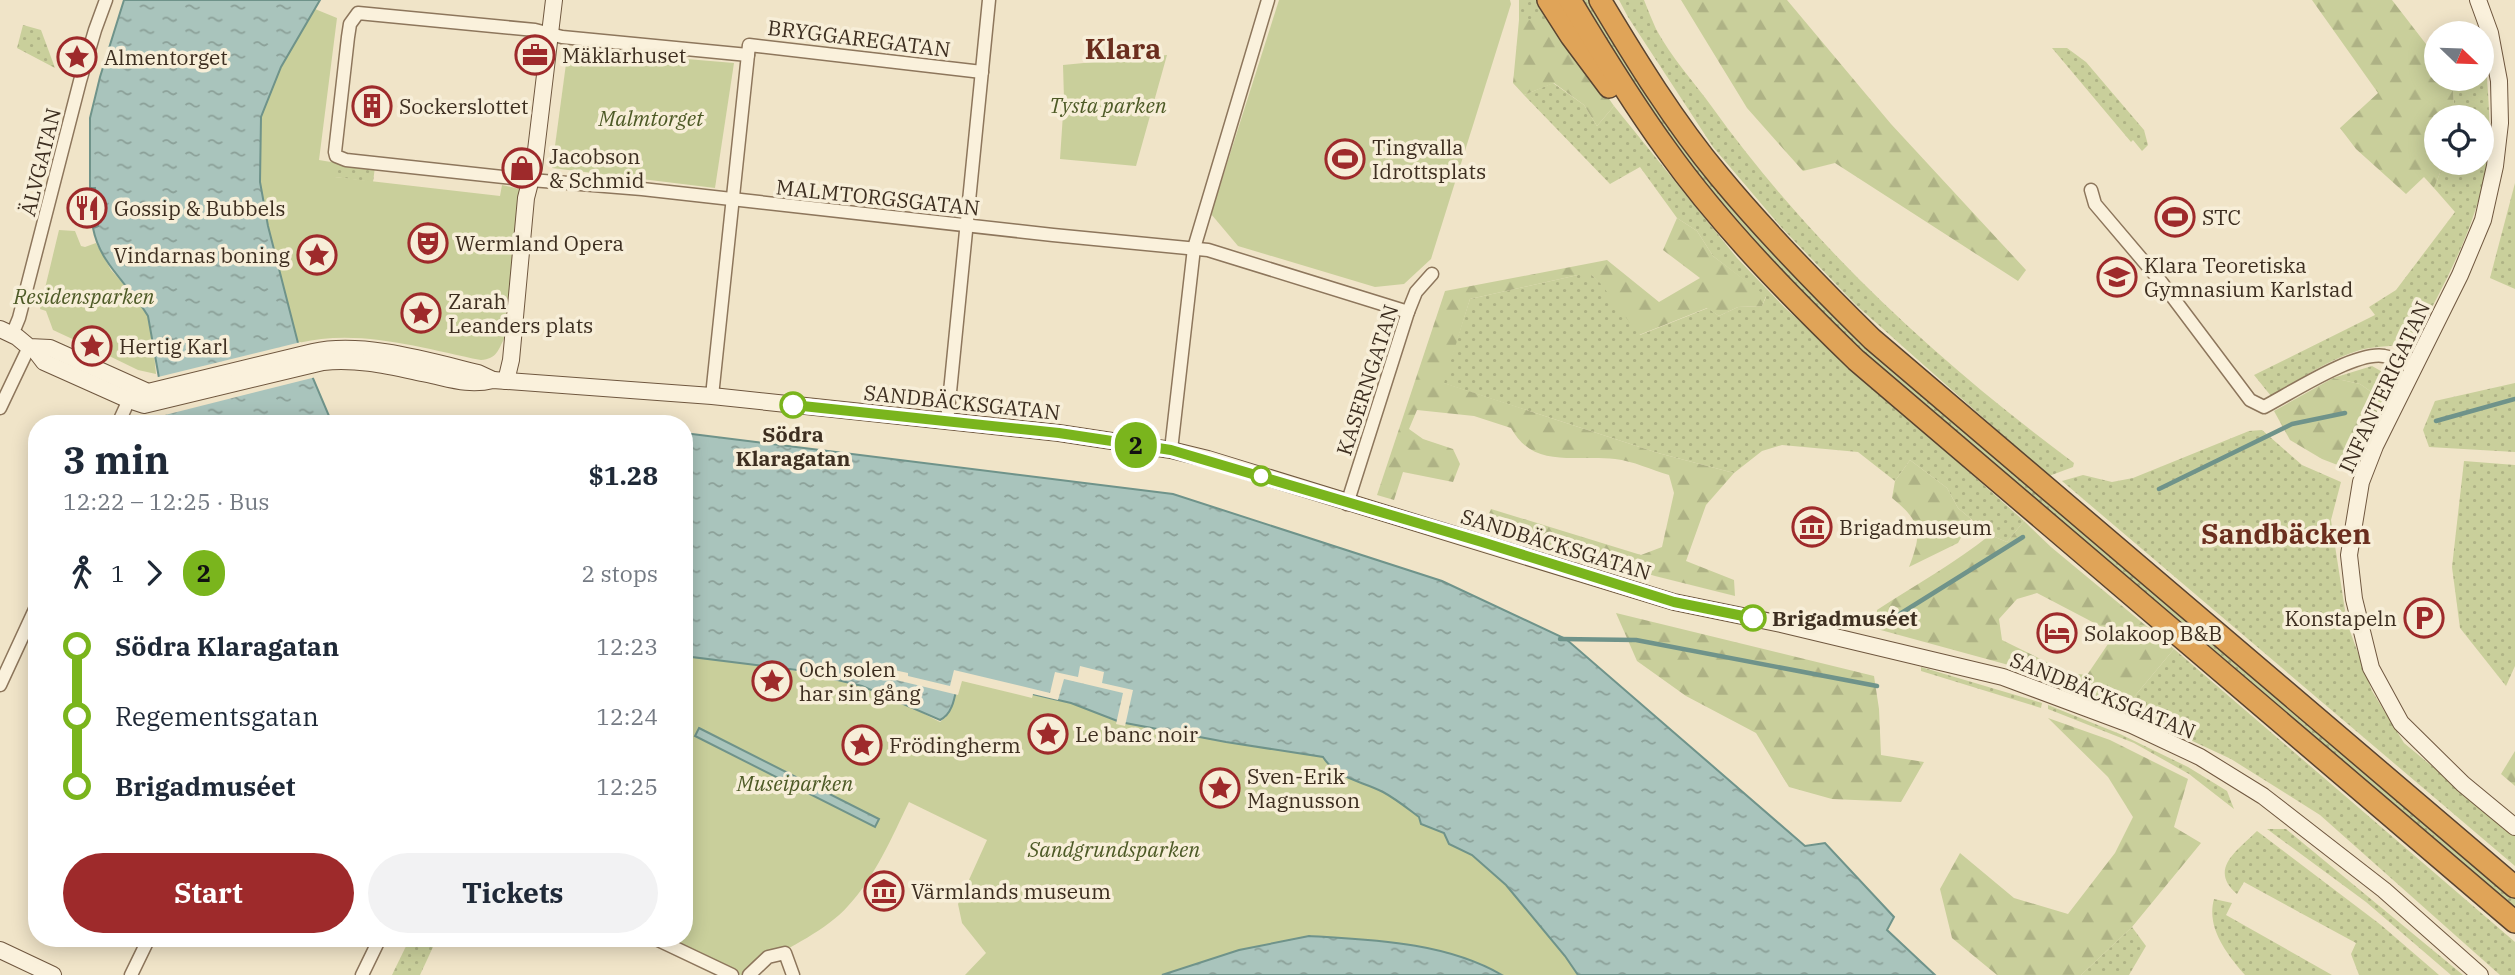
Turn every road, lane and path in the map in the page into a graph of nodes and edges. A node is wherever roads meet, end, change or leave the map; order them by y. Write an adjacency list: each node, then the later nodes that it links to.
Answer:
1 (106, 0): 21 (street, ÄLVGATAN)
2 (554, 0): 9 (street)
3 (989, 0): 11 (street)
4 (1268, 0): 18 (street)
5 (1548, 0): 12 (highway)
6 (1570, 0): 12 (highway)
7 (1600, 0): 35 (highway)
8 (2478, 0): 23 (street, INFANTERIGATAN)
9 (550, 34): 10 (street, BRYGGAREGATAN); 13 (street, BRYGGAREGATAN); 14 (street)
10 (748, 55): 11 (street, BRYGGAREGATAN); 16 (street)
11 (982, 72): 17 (street)
12 (1667, 150): 36 (highway)
13 (336, 156): 14 (street, MALMTORGSGATAN)
14 (531, 180): 16 (street, MALMTORGSGATAN); 24 (street)
15 (2091, 190): 23 (street)
16 (732, 201): 17 (street, MALMTORGSGATAN); 26 (street)
17 (968, 226): 18 (street, MALMTORGSGATAN); 29 (street)
18 (1194, 248): 20 (street, MALMTORGSGATAN); 30 (street)
19 (1432, 274): 20 (street, KASERNGATAN)
20 (1408, 312): 31 (street, KASERNGATAN)
21 (6, 332): 22 (street)
22 (31, 348): 25 (street); 27 (street)
23 (2415, 369): 34 (street, INFANTERIGATAN)
24 (500, 380): 25 (street, SANDBÄCKSGATAN); 26 (street, SANDBÄCKSGATAN)
25 (132, 393): 28 (street)
26 (712, 396): 29 (street, SANDBÄCKSGATAN)
27 (0, 408)
28 (122, 415)
29 (947, 422): 30 (street, SANDBÄCKSGATAN)
30 (1171, 450): 31 (street, SANDBÄCKSGATAN)
31 (1347, 503): 47 (street, SANDBÄCKSGATAN)
32 (28, 625): 33 (street)
33 (0, 685)
34 (2515, 827)
35 (2515, 887)
36 (2515, 922)
37 (145, 947): 42 (street)
38 (376, 947): 43 (street)
39 (673, 947): 44 (street)
40 (0, 950): 41 (street)
41 (53, 975)
42 (131, 975)
43 (362, 975)
44 (732, 975)
45 (749, 975): 46 (street)
46 (793, 975)
47 (2480, 975)

